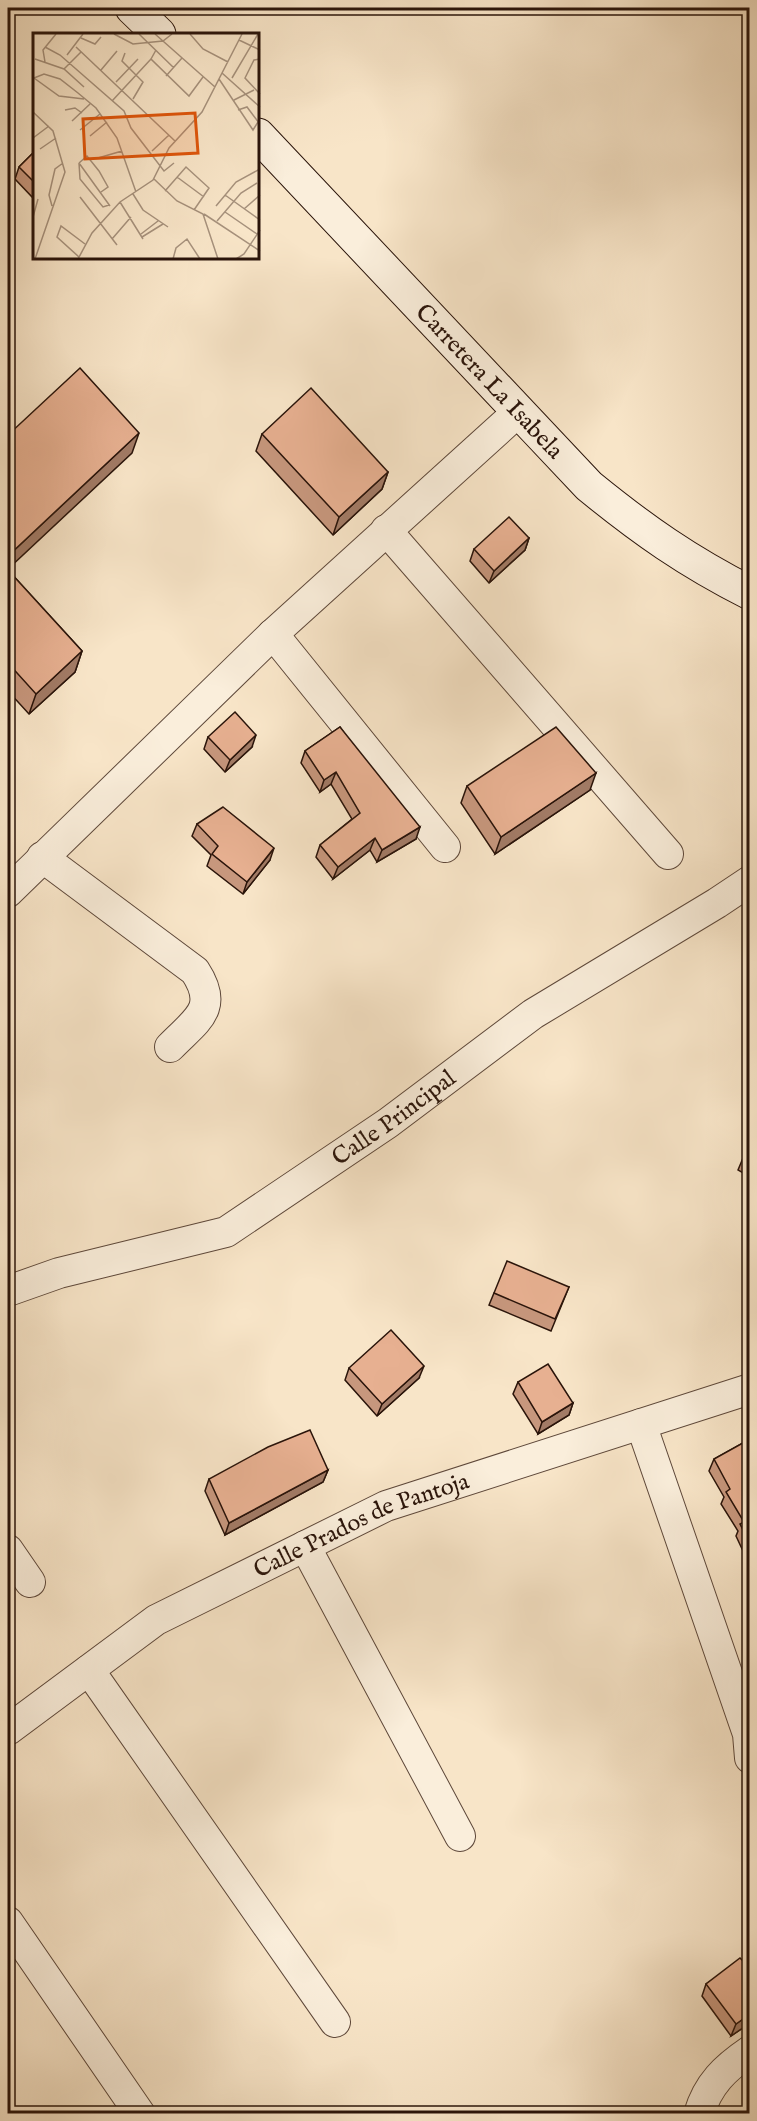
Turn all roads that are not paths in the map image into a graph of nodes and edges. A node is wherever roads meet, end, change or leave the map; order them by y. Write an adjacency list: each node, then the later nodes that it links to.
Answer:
1 (132, 8): 2 (main road)
2 (158, 33)
3 (260, 137): 4 (main road, Carretera La Isabela)
4 (519, 411): 5 (street); 6 (main road, Carretera La Isabela)
5 (386, 530): 7 (street); 9 (street)
6 (750, 593)
7 (273, 634): 8 (street); 10 (street)
8 (445, 847)
9 (668, 854)
10 (42, 857): 12 (street); 13 (street)
11 (750, 881): 14 (street, Calle Principal)
12 (8, 892)
13 (170, 1047)
14 (8, 1291)
15 (750, 1389): 16 (street, Calle Prados de Pantoja)
16 (641, 1424): 17 (street, Calle Prados de Pantoja); 22 (street)
17 (305, 1545): 20 (street, Calle Prados de Pantoja); 23 (street)
18 (8, 1550): 19 (street)
19 (30, 1582)
20 (89, 1670): 21 (street, Calle Prados de Pantoja); 25 (street)
21 (8, 1730)
22 (750, 1758)
23 (460, 1836)
24 (8, 1922): 27 (street)
25 (335, 2022)
26 (750, 2051): 28 (street)
27 (140, 2114)
28 (699, 2114)

